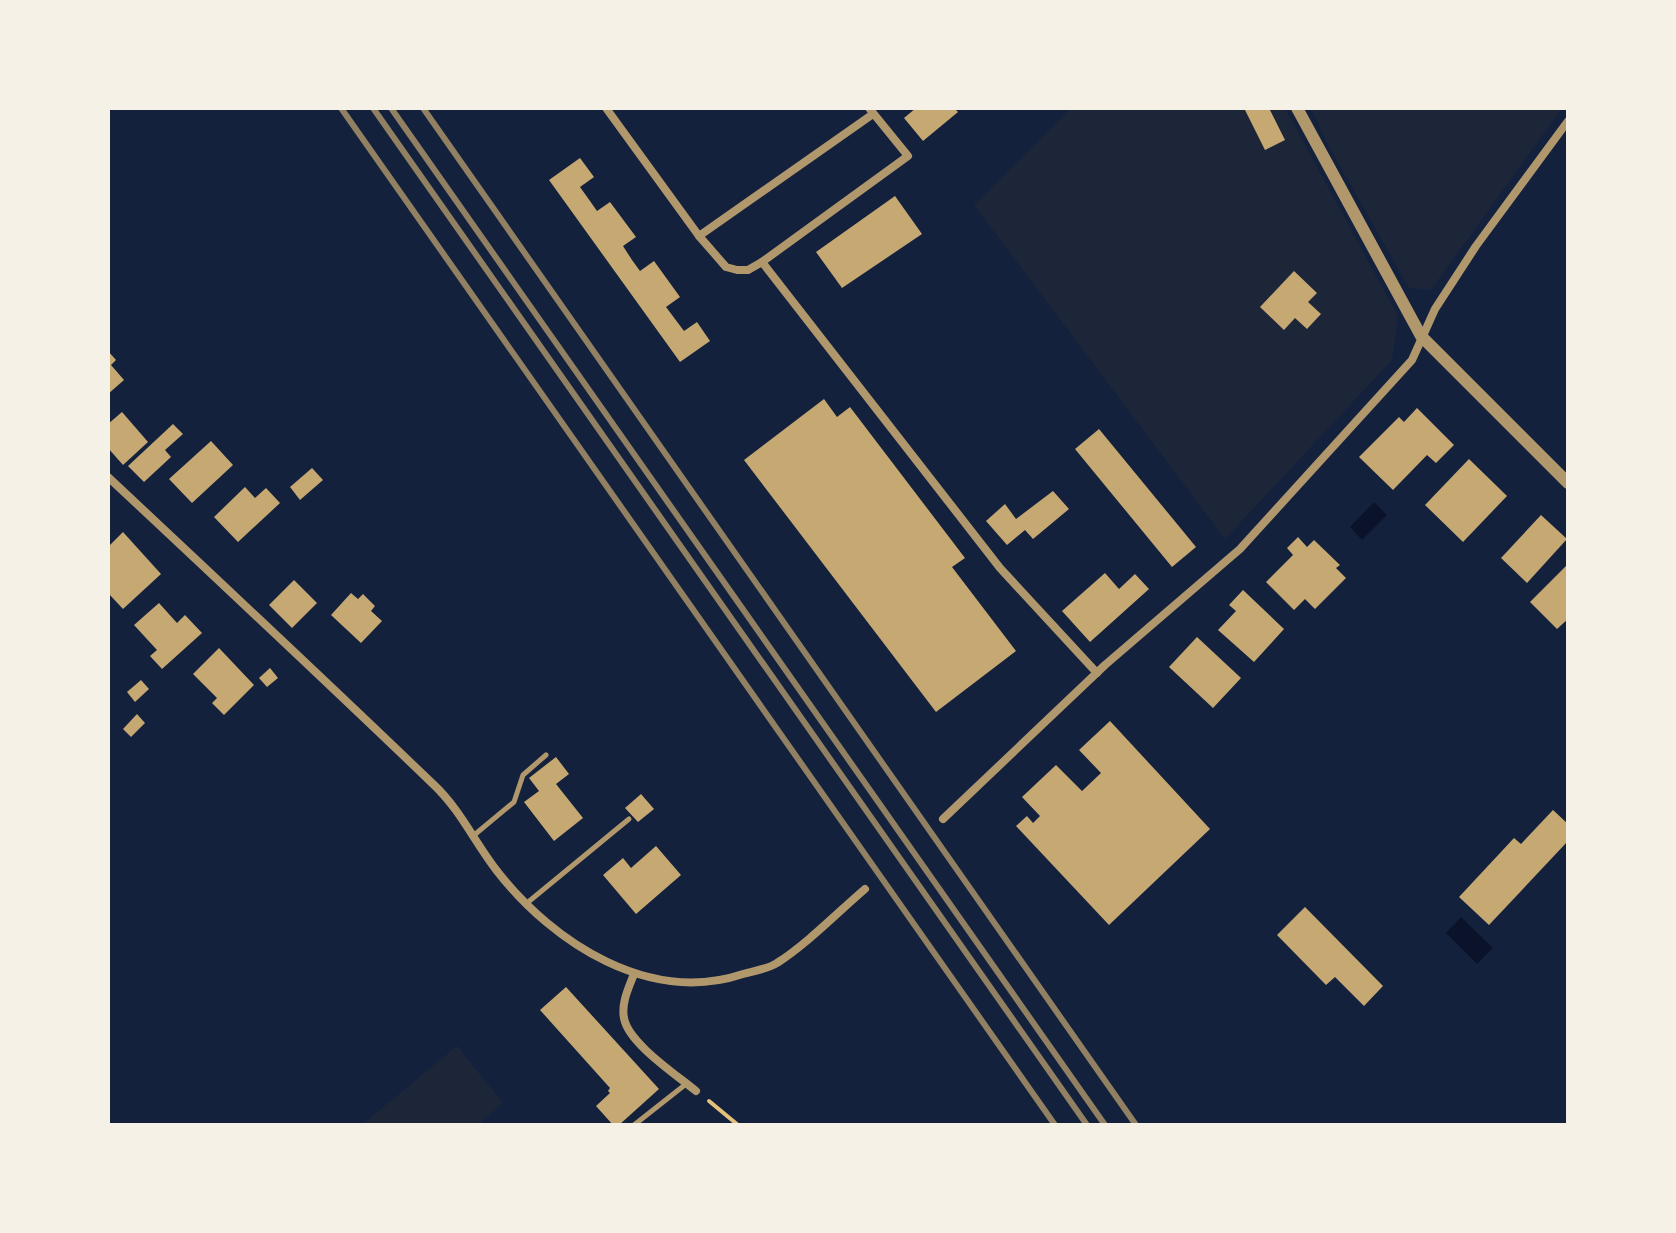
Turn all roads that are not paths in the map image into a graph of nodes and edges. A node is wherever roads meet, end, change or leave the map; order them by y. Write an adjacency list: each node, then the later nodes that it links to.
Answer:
1 (606, 108): 5 (street)
2 (1297, 108): 7 (street)
3 (871, 111): 5 (street); 6 (street)
4 (1568, 121): 7 (street)
5 (699, 236): 6 (street)
6 (762, 262): 10 (street)
7 (1421, 336): 9 (street); 10 (street)
8 (108, 477): 14 (street)
9 (1568, 483)
10 (1097, 673): 13 (street)
11 (546, 755): 14 (lane)
12 (629, 819): 16 (lane)
13 (943, 819)
14 (473, 836): 16 (street)
15 (865, 889): 17 (street)
16 (527, 903): 17 (street)
17 (634, 974): 18 (street)
18 (687, 1083): 19 (street); 20 (lane)
19 (696, 1091)
20 (634, 1125)

